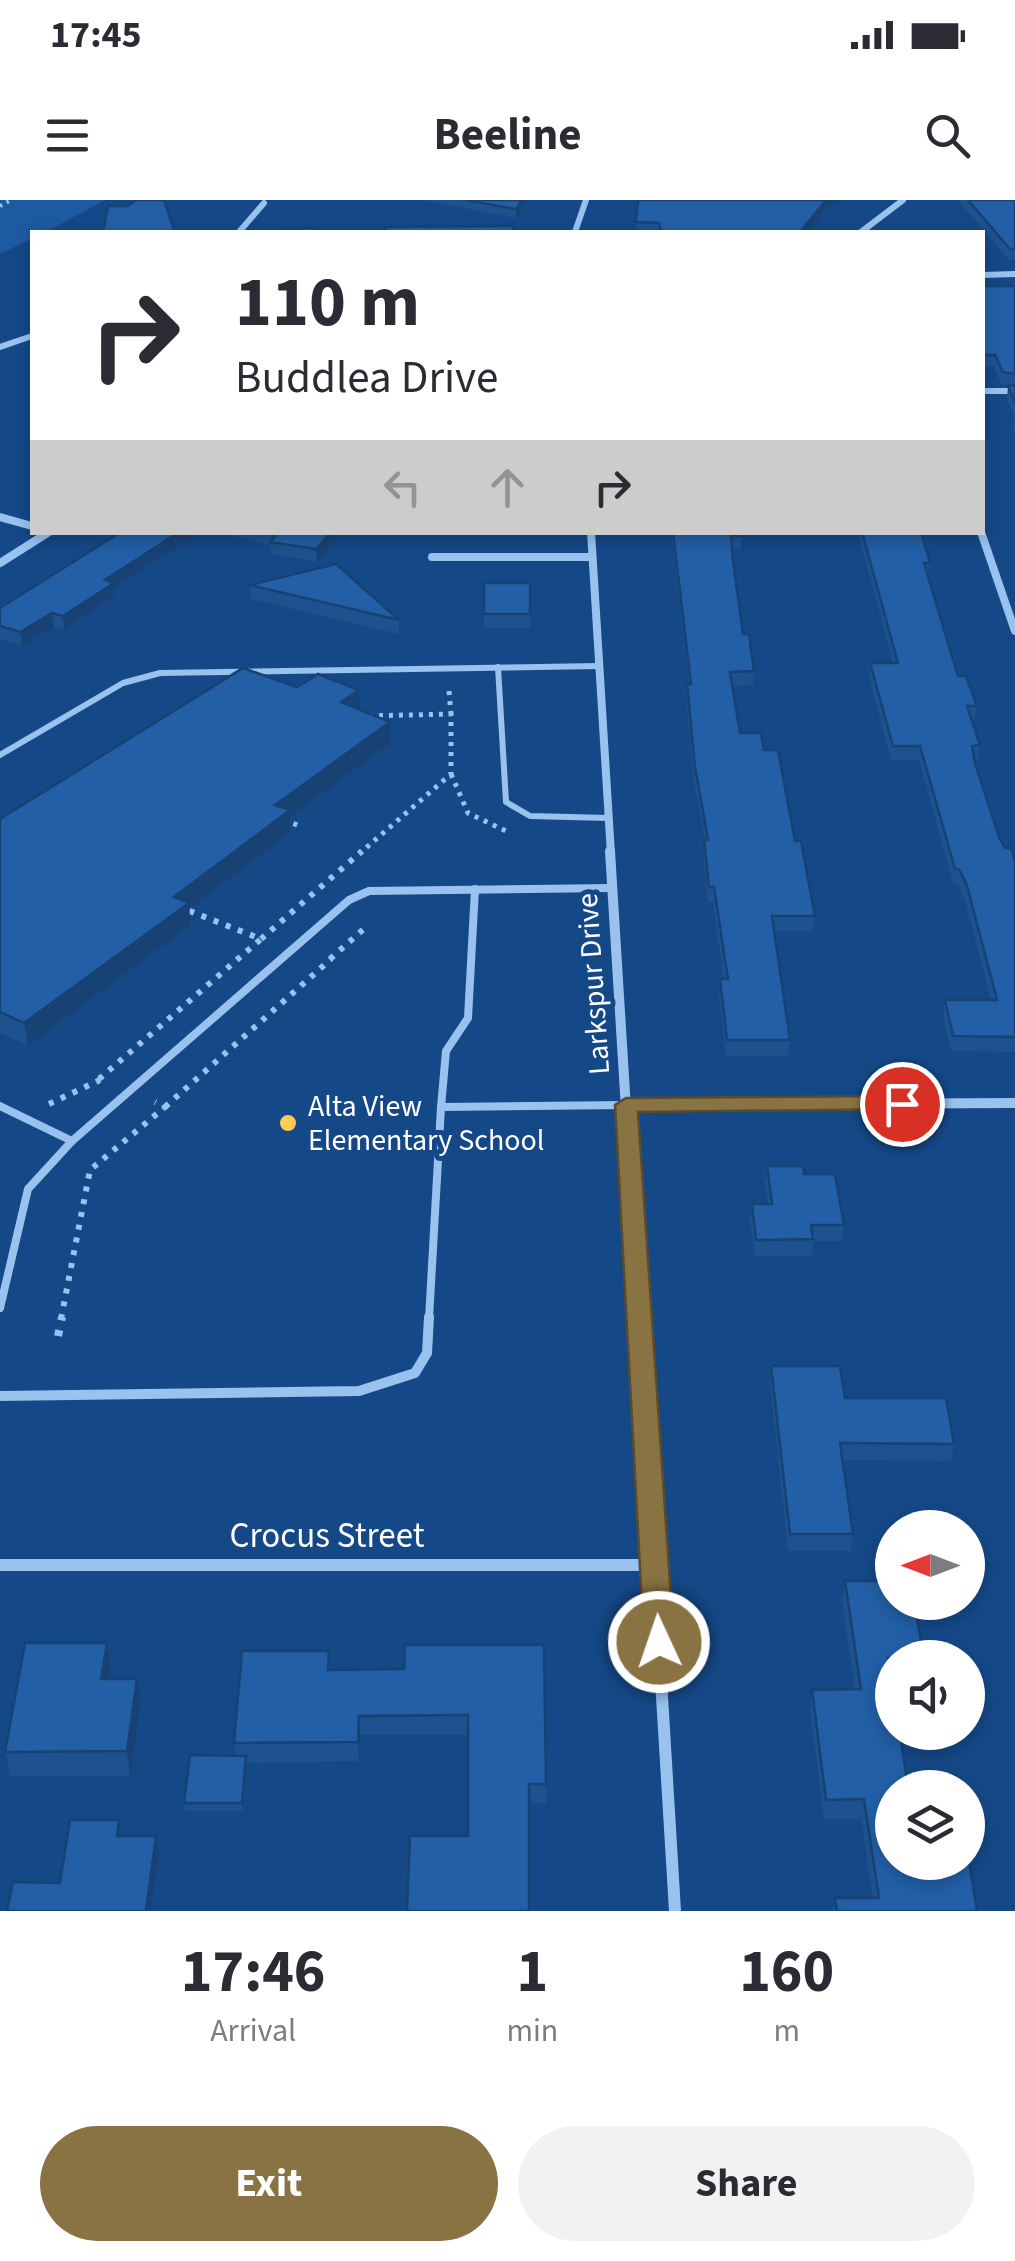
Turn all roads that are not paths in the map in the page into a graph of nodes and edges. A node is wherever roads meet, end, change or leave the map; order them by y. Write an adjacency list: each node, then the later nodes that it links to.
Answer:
1 (586, 200): 5 (street)
2 (903, 200): 6 (street)
3 (264, 203): 4 (street)
4 (241, 230)
5 (575, 230)
6 (864, 230)
7 (985, 274): 8 (street)
8 (1015, 274)
9 (30, 337): 10 (street)
10 (0, 347)
11 (985, 391): 12 (street)
12 (1015, 391)
13 (0, 517): 14 (street)
14 (30, 525)
15 (44, 535): 20 (street)
16 (591, 535): 19 (street, Larkspur Drive)
17 (982, 535): 21 (street)
18 (432, 557): 19 (street)
19 (592, 557): 22 (street, Larkspur Drive)
20 (0, 563)
21 (1015, 632)
22 (599, 666): 23 (lane); 25 (street, Larkspur Drive)
23 (498, 667): 24 (lane); 25 (lane)
24 (0, 755)
25 (608, 818): 26 (street, Larkspur Drive)
26 (612, 888): 27 (lane); 29 (street, Larkspur Drive)
27 (475, 889): 31 (lane); 32 (lane)
28 (1015, 1102): 29 (street)
29 (626, 1105): 31 (lane); 36 (street, Larkspur Drive)
30 (0, 1106): 32 (lane)
31 (441, 1107): 34 (lane)
32 (72, 1141): 33 (lane)
33 (0, 1308)
34 (0, 1396)
35 (0, 1566): 36 (street, Crocus Street)
36 (654, 1566): 37 (street, Larkspur Drive)
37 (676, 1911)

